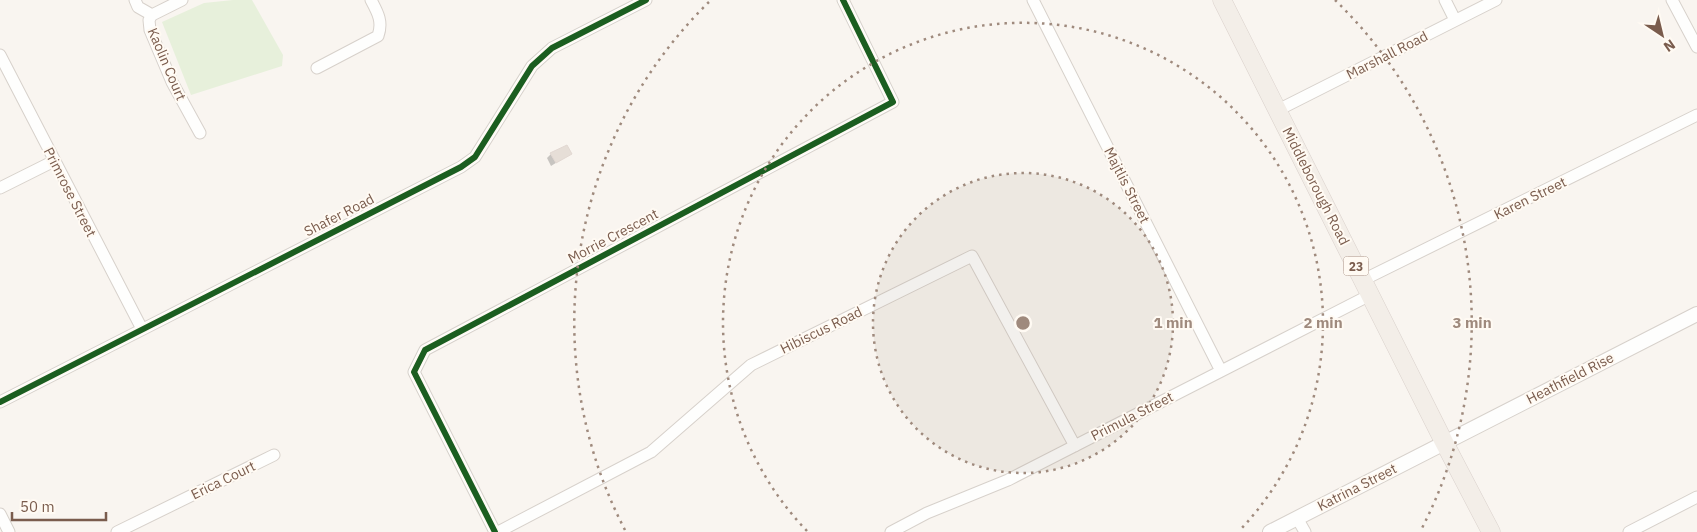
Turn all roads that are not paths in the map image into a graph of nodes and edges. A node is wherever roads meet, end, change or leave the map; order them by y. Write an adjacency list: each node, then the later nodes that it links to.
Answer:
1 (135, 0): 11 (street, Kaolin Court)
2 (182, 0): 11 (street)
3 (371, 0): 15 (street)
4 (646, 0): 23 (street, Shafer Road)
5 (843, 0): 34 (street, Morrie Crescent)
6 (1033, 0): 24 (street, Majtlis Street)
7 (1222, 0): 16 (main road, Middleborough Road / 23)
8 (1445, 0): 12 (street)
9 (1496, 0): 12 (street, Marshall Road)
10 (1672, 0): 13 (street)
11 (152, 15): 18 (street, Kaolin Court)
12 (1455, 20): 16 (street, Marshall Road)
13 (1697, 47)
14 (0, 55): 19 (street, Primrose Street)
15 (317, 68)
16 (1278, 110): 21 (main road, Middleborough Road / 23)
17 (1697, 115): 21 (street, Karen Street)
18 (200, 133)
19 (54, 161): 20 (street); 23 (street, Primrose Street)
20 (0, 188)
21 (1367, 288): 24 (street, Primula Street); 26 (main road, Middleborough Road / 23)
22 (1697, 314): 26 (street, Heathfield Rise)
23 (142, 328): 25 (street, Shafer Road)
24 (1221, 370): 27 (street, Primula Street)
25 (0, 402)
26 (1444, 442): 31 (street, Katrina Street); 38 (main road, Middleborough Road / 23)
27 (1075, 446): 34 (street, Hibiscus Road); 35 (street, Primula Street)
28 (274, 455): 33 (street, Erica Court)
29 (1697, 497): 39 (street)
30 (0, 514): 32 (street)
31 (1297, 518): 36 (street, Katrina Street); 37 (street)
32 (9, 532)
33 (117, 532)
34 (496, 532)
35 (891, 532)
36 (1270, 532)
37 (1304, 532)
38 (1491, 532)
39 (1630, 532)

